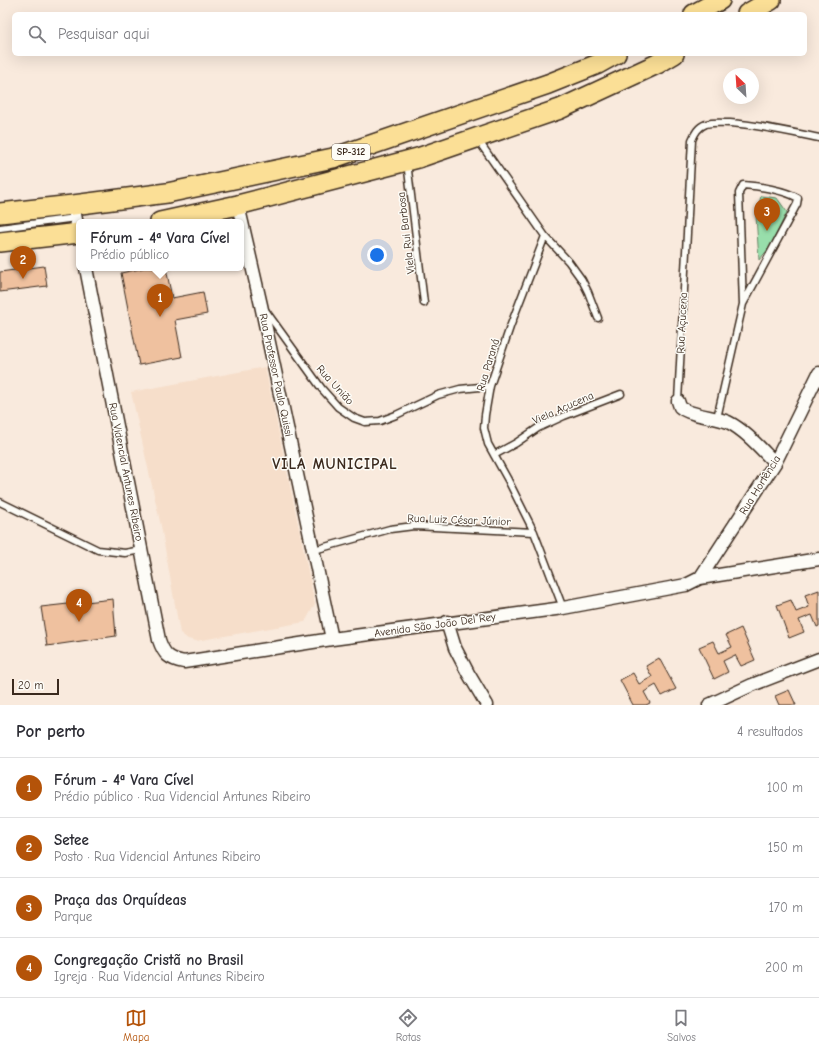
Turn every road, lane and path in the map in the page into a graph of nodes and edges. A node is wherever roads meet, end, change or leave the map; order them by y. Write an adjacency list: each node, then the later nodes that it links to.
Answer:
1 (720, 0): 3 (main road)
2 (771, 0): 4 (main road)
3 (698, 12)
4 (750, 12)
5 (612, 56): 12 (main road, SP-312)
6 (671, 56): 7 (main road, SP-312)
7 (477, 138): 9 (main road, SP-312); 20 (lane)
8 (819, 138): 30 (lane, Rua Açucena)
9 (407, 161): 10 (main road, SP-312); 23 (lane, Viela Rui Barbosa)
10 (238, 205): 13 (main road, SP-312); 14 (street, Rua Professor Paulo Quissi)
11 (0, 212): 15 (main road, SP-312)
12 (94, 219)
13 (174, 219)
14 (241, 219)
15 (76, 225)
16 (76, 225): 18 (lane)
17 (76, 225): 21 (main road, SP-312)
18 (0, 228)
19 (244, 231): 25 (street, Rua Professor Paulo Quissi)
20 (545, 236): 26 (lane); 28 (lane, Rua Paraná)
21 (0, 242)
22 (87, 271): 36 (street, Rua Videncial Antunes Ribeiro)
23 (424, 303)
24 (743, 304): 24 (lane); 31 (lane)
25 (261, 305): 28 (lane, Rua União); 37 (street, Rua Professor Paulo Quissi)
26 (598, 318)
27 (819, 373): 33 (street, Rua Hortência)
28 (490, 386): 32 (lane, Rua Paraná)
29 (621, 394): 32 (lane, Viela Açucena)
30 (678, 401): 31 (street, Rua Açucena)
31 (717, 418): 33 (street, Rua Açucena)
32 (494, 455): 35 (lane, Rua Paraná)
33 (775, 463): 39 (street, Rua Hortência)
34 (0, 502): 36 (lane)
35 (534, 532): 37 (lane, Rua Luiz César Júnior); 40 (lane, Rua Paraná)
36 (141, 550): 44 (street, Rua Videncial Antunes Ribeiro)
37 (314, 550): 42 (street, Rua Professor Paulo Quissi)
38 (819, 559): 39 (street)
39 (700, 578): 40 (street, Avenida São João Del Rey)
40 (563, 608): 41 (street, Avenida São João Del Rey)
41 (447, 622): 42 (street, Avenida São João Del Rey); 45 (street)
42 (332, 639): 44 (street, Avenida São João Del Rey)
43 (819, 659): 46 (street)
44 (184, 662)
45 (487, 705)
46 (709, 705)

